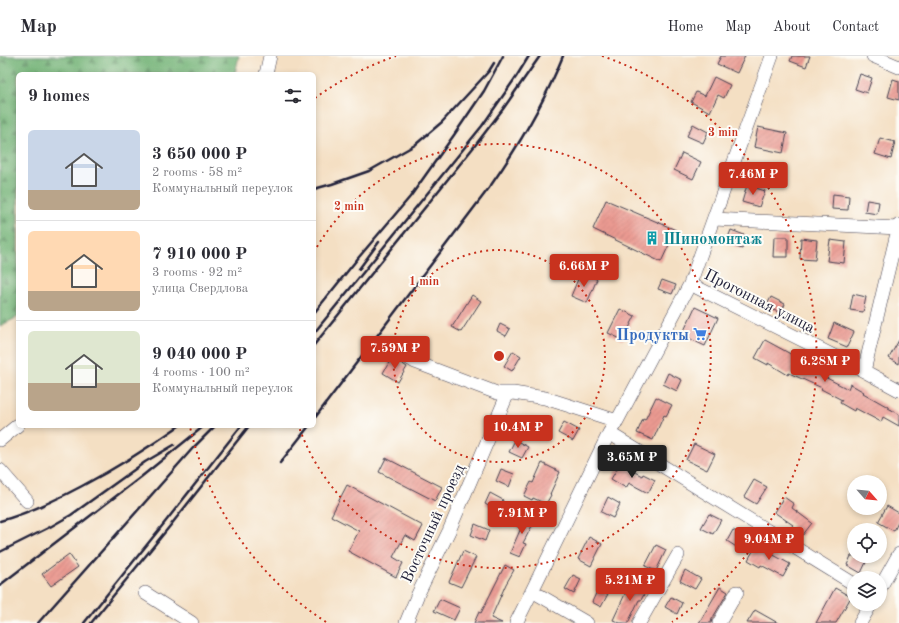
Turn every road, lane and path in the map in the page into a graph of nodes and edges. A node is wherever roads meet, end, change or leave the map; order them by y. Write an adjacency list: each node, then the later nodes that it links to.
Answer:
1 (270, 56): 5 (street)
2 (772, 56): 6 (street)
3 (872, 56): 4 (street)
4 (899, 67)
5 (266, 72)
6 (714, 219): 7 (street); 8 (street)
7 (899, 226): 10 (street)
8 (690, 284): 10 (street, Прогонная улица); 13 (street)
9 (391, 347): 12 (street)
10 (864, 371): 11 (street, Прогонная улица)
11 (899, 390)
12 (508, 393): 13 (street); 28 (street, Восточный проезд)
13 (617, 421): 15 (street)
14 (16, 428): 16 (street)
15 (609, 433): 22 (street); 23 (street)
16 (0, 440)
17 (0, 470): 18 (street)
18 (27, 501)
19 (678, 554): 31 (street)
20 (899, 554): 21 (street)
21 (887, 575)
22 (847, 580)
23 (532, 591): 29 (street); 30 (street)
24 (736, 592): 32 (street)
25 (145, 593): 27 (street)
26 (867, 611): 33 (street)
27 (192, 623)
28 (406, 623)
29 (516, 623)
30 (587, 623)
31 (639, 623)
32 (719, 623)
33 (860, 623)

